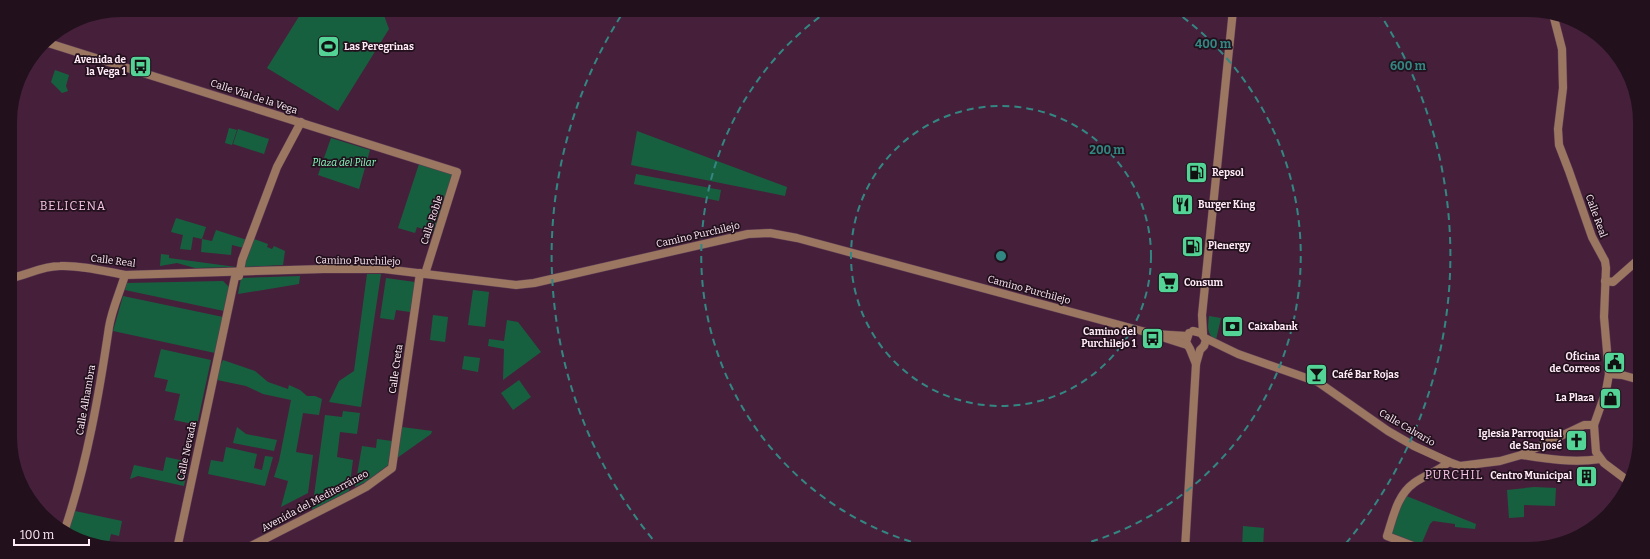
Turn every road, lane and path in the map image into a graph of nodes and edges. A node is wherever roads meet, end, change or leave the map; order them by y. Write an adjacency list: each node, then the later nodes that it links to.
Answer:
1 (1232, 17): 12 (street)
2 (1555, 21): 11 (street, Calle Real)
3 (52, 44): 4 (street, Calle Vial de la Vega)
4 (301, 122): 5 (street, Calle Vial de la Vega); 7 (street, Calle Nevada)
5 (457, 172): 8 (street, Calle Roble)
6 (1633, 264): 11 (street)
7 (239, 272): 8 (street, Camino Purchilejo); 9 (street, Calle Real); 27 (street, Calle Nevada)
8 (422, 273): 13 (street, Camino Purchilejo); 24 (street, Calle Creta)
9 (125, 275): 10 (street, Calle Real); 26 (street, Calle Alhambra)
10 (17, 276)
11 (1605, 281): 18 (street, Calle Real)
12 (1202, 315): 14 (street); 15 (street)
13 (1153, 334): 14 (street, Camino Purchilejo); 16 (street, Camino Purchilejo)
14 (1190, 334): 15 (street, Camino Purchilejo); 16 (street)
15 (1203, 342): 16 (street, Camino Purchilejo); 17 (street); 23 (street, Calle Calvario)
16 (1189, 347): 17 (street)
17 (1196, 364): 29 (street)
18 (1609, 374): 19 (street); 20 (street, Calle Real)
19 (1633, 378)
20 (1594, 425): 21 (street, Calle Calvario); 22 (street)
21 (1534, 454): 22 (street); 23 (street, Calle Calvario)
22 (1600, 459): 25 (street)
23 (1449, 462): 30 (street)
24 (392, 468): 28 (street, Avenida del Mediterráneo)
25 (1624, 478)
26 (66, 526)
27 (178, 542)
28 (259, 542)
29 (1185, 542)
30 (1402, 542)

